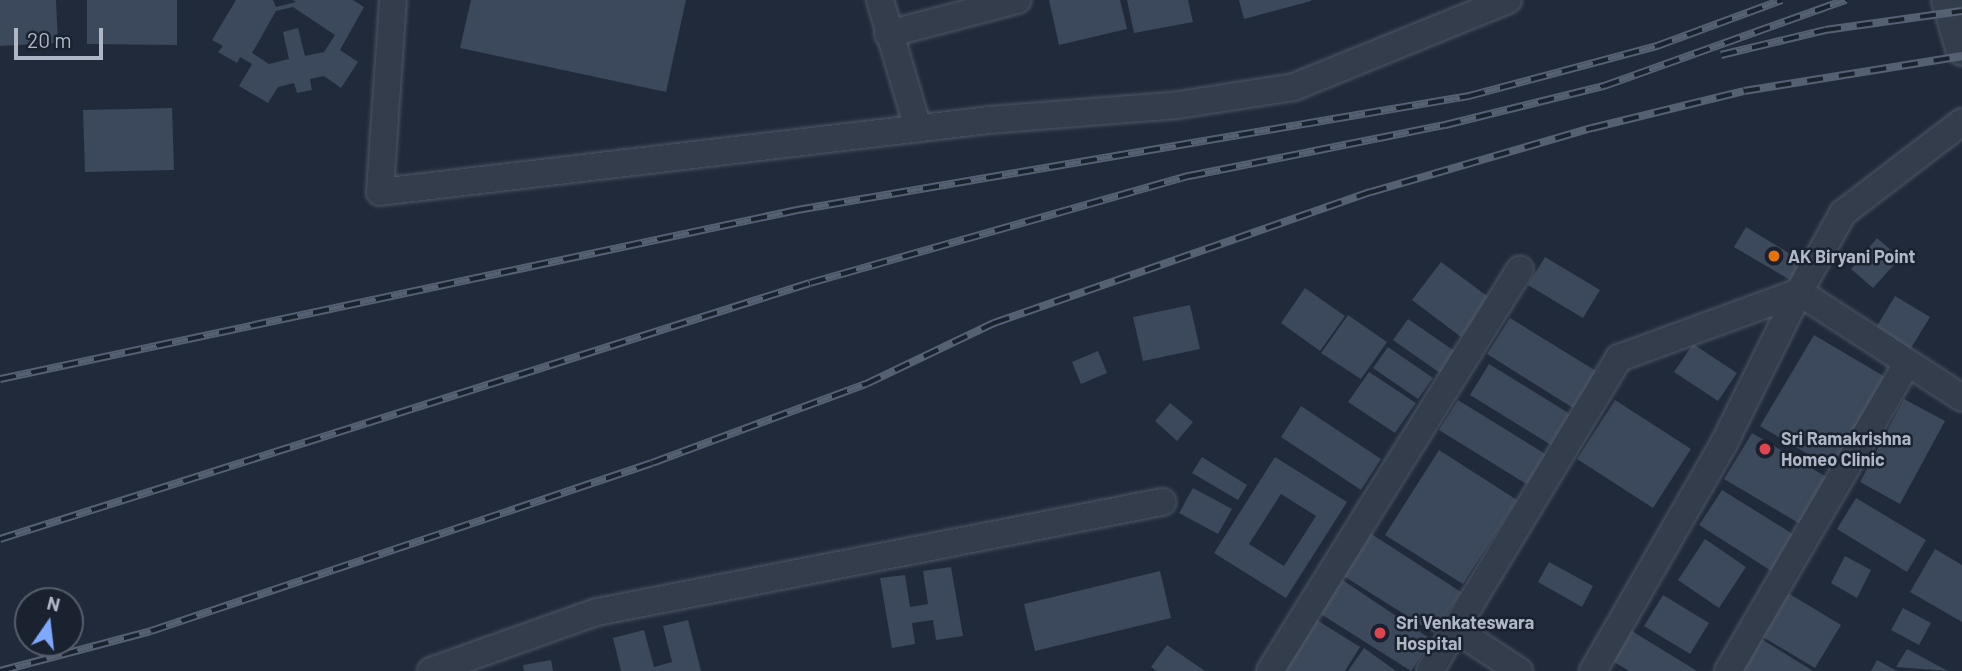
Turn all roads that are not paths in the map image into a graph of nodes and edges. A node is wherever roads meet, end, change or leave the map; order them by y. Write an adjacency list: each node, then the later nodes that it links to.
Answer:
1 (393, 0): 9 (street)
2 (880, 0): 6 (street)
3 (1018, 0): 6 (street)
4 (1508, 0): 9 (street)
5 (1948, 0): 7 (street)
6 (888, 34): 9 (street)
7 (1962, 48)
8 (1962, 122): 11 (street)
9 (918, 128)
10 (1520, 269): 17 (street)
11 (1799, 292): 12 (street); 15 (street); 20 (street)
12 (1907, 364): 13 (street); 21 (street)
13 (1962, 398)
14 (1162, 502): 16 (street)
15 (1455, 629): 18 (street); 19 (street)
16 (431, 671)
17 (1270, 671)
18 (1430, 671)
19 (1519, 671)
20 (1593, 671)
21 (1728, 671)

